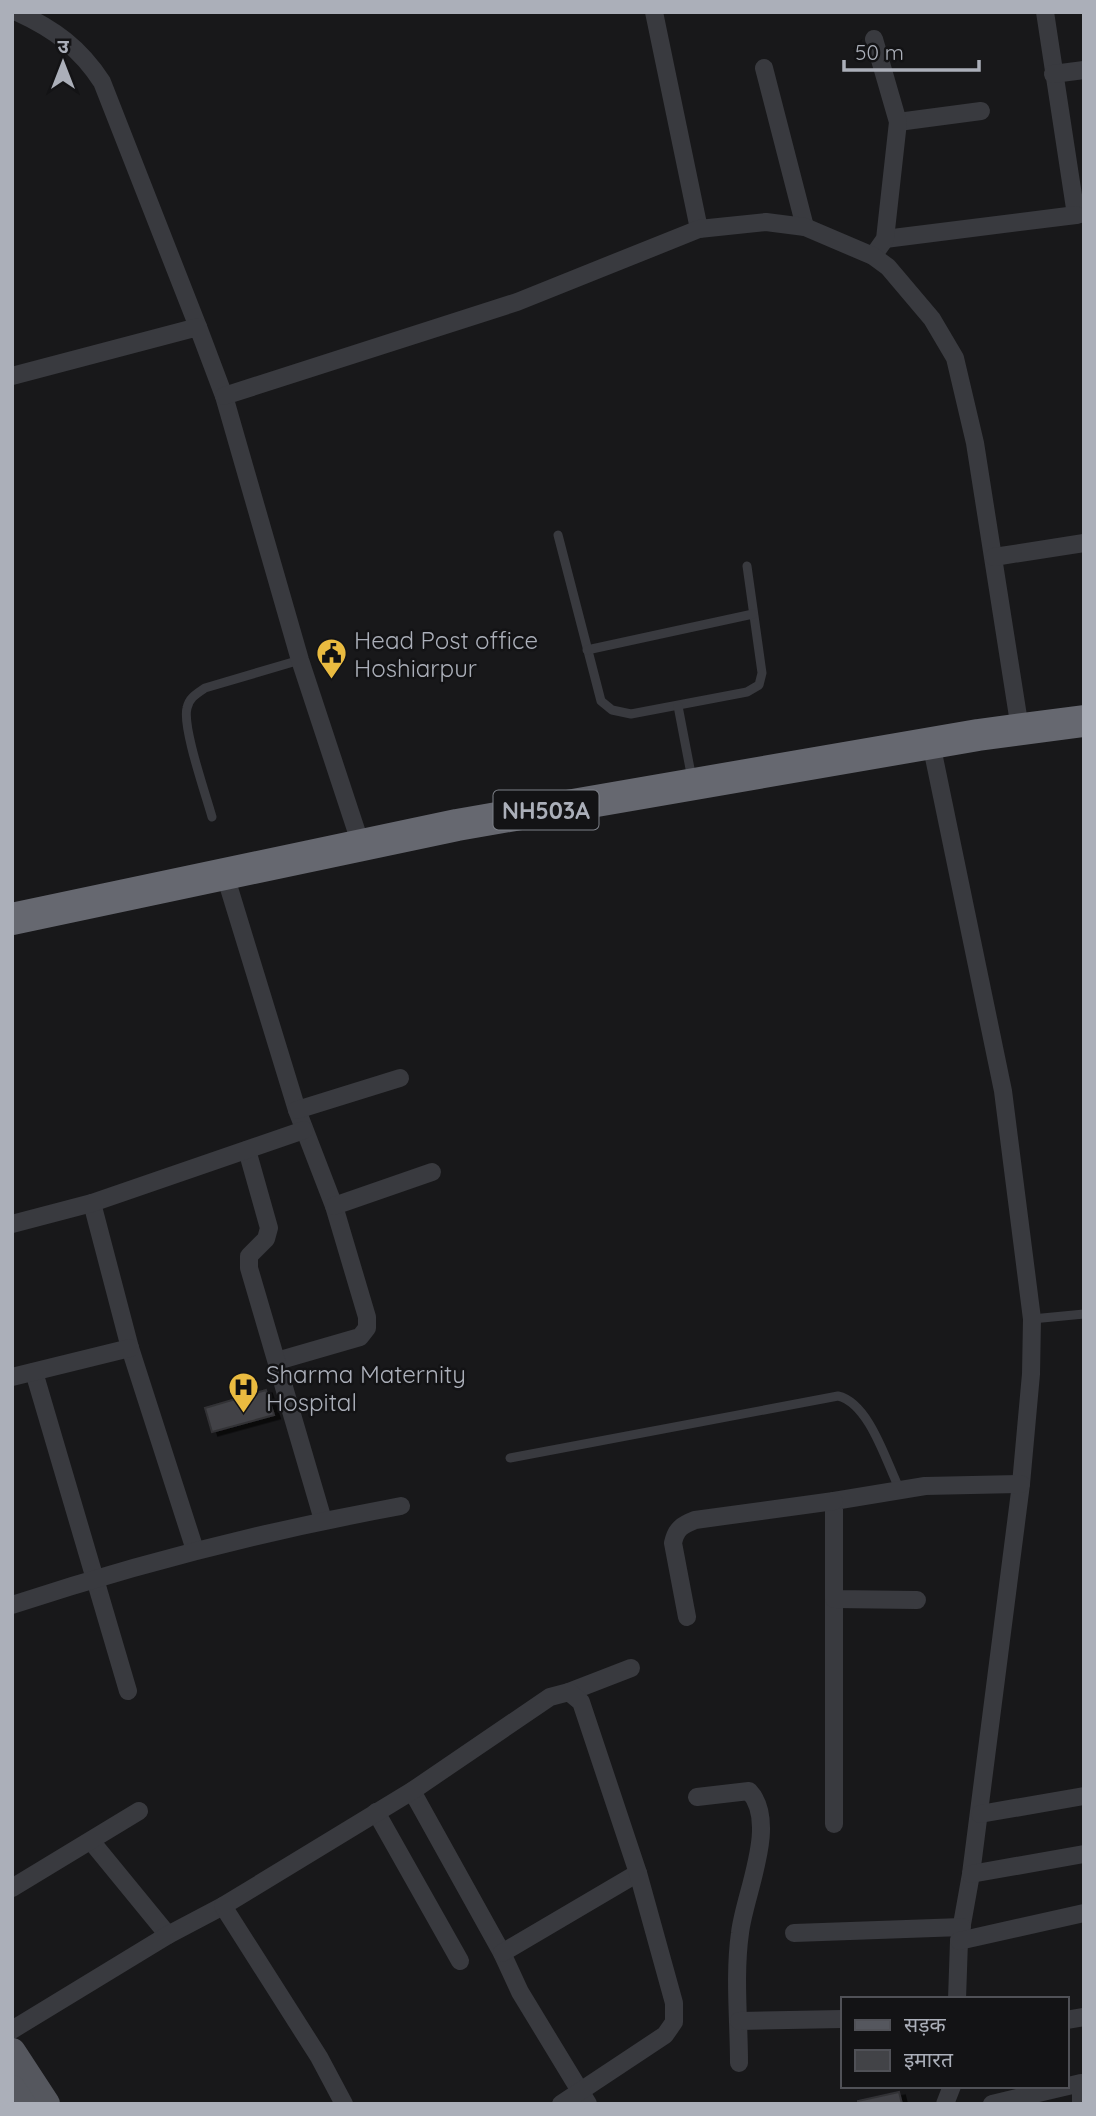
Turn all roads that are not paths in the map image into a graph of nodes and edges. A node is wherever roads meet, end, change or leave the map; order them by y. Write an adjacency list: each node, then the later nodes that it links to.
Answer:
1 (18, 12): 15 (street)
2 (654, 12): 12 (street)
3 (1045, 12): 7 (street)
4 (874, 39): 9 (street)
5 (764, 68): 11 (street)
6 (1084, 70): 7 (street)
7 (1053, 74): 10 (street)
8 (981, 111): 9 (street)
9 (898, 122): 13 (street)
10 (1080, 214): 13 (street)
11 (806, 228): 12 (street); 14 (street)
12 (699, 229): 17 (street)
13 (885, 239): 14 (street)
14 (873, 256): 20 (street)
15 (198, 327): 16 (street); 17 (street)
16 (12, 376)
17 (224, 396): 24 (street)
18 (558, 535): 23 (lane)
19 (1084, 543): 20 (street)
20 (994, 557): 27 (street)
21 (747, 566): 22 (lane)
22 (753, 614): 23 (lane); 25 (lane)
23 (587, 650): 25 (lane)
24 (300, 660): 30 (lane); 31 (street)
25 (678, 706): 29 (lane)
26 (1084, 721): 27 (highway, NH503A)
27 (1020, 729): 28 (highway, NH503A)
28 (931, 743): 29 (highway, NH503A); 43 (street)
29 (693, 784): 31 (highway, NH503A)
30 (212, 817)
31 (361, 845): 32 (highway, NH503A)
32 (225, 875): 33 (highway, NH503A); 35 (street)
33 (12, 919)
34 (400, 1078): 35 (street)
35 (297, 1110): 36 (street)
36 (304, 1130): 37 (street); 40 (street)
37 (247, 1150): 39 (street); 45 (street)
38 (432, 1172): 40 (street)
39 (92, 1203): 41 (street); 44 (street)
40 (334, 1206): 45 (street)
41 (12, 1224)
42 (1084, 1314): 43 (lane)
43 (1032, 1319): 49 (street)
44 (130, 1348): 46 (street); 54 (street)
45 (277, 1361): 53 (street)
46 (34, 1372): 47 (street); 55 (street)
47 (12, 1377)
48 (510, 1458): 50 (lane)
49 (1021, 1484): 50 (street); 68 (street)
50 (899, 1488): 51 (street)
51 (834, 1501): 56 (street); 59 (street)
52 (401, 1506): 53 (street)
53 (323, 1520): 54 (street)
54 (195, 1550): 55 (street)
55 (96, 1578): 58 (street); 61 (street)
56 (834, 1600): 57 (street); 69 (street)
57 (917, 1600)
58 (12, 1605)
59 (687, 1617)
60 (631, 1668): 62 (street)
61 (128, 1691)
62 (569, 1692): 63 (street); 72 (street)
63 (412, 1791): 67 (street); 80 (street)
64 (1084, 1796): 68 (street)
65 (697, 1797): 84 (street)
66 (139, 1811): 70 (street)
67 (376, 1812): 75 (street); 81 (street)
68 (980, 1814): 73 (street)
69 (834, 1824)
70 (91, 1841): 74 (street); 79 (street)
71 (1084, 1854): 73 (street)
72 (638, 1873): 80 (street); 91 (street)
73 (971, 1874): 78 (street)
74 (12, 1888)
75 (223, 1906): 79 (street); 94 (street)
76 (1084, 1913): 78 (street)
77 (794, 1933): 78 (street)
78 (960, 1934): 82 (street)
79 (168, 1935): 85 (street)
80 (502, 1953): 91 (street)
81 (460, 1961)
82 (957, 1997)
83 (841, 2019): 84 (street)
84 (739, 2021): 87 (street)
85 (12, 2030)
86 (12, 2052): 93 (main road)
87 (739, 2063)
88 (1083, 2083): 97 (street)
89 (1061, 2088): 96 (street)
90 (12, 2090): 92 (main road)
91 (585, 2098): 95 (street)
92 (22, 2104)
93 (46, 2104)
94 (344, 2104)
95 (561, 2104)
96 (992, 2104)
97 (1081, 2104)

